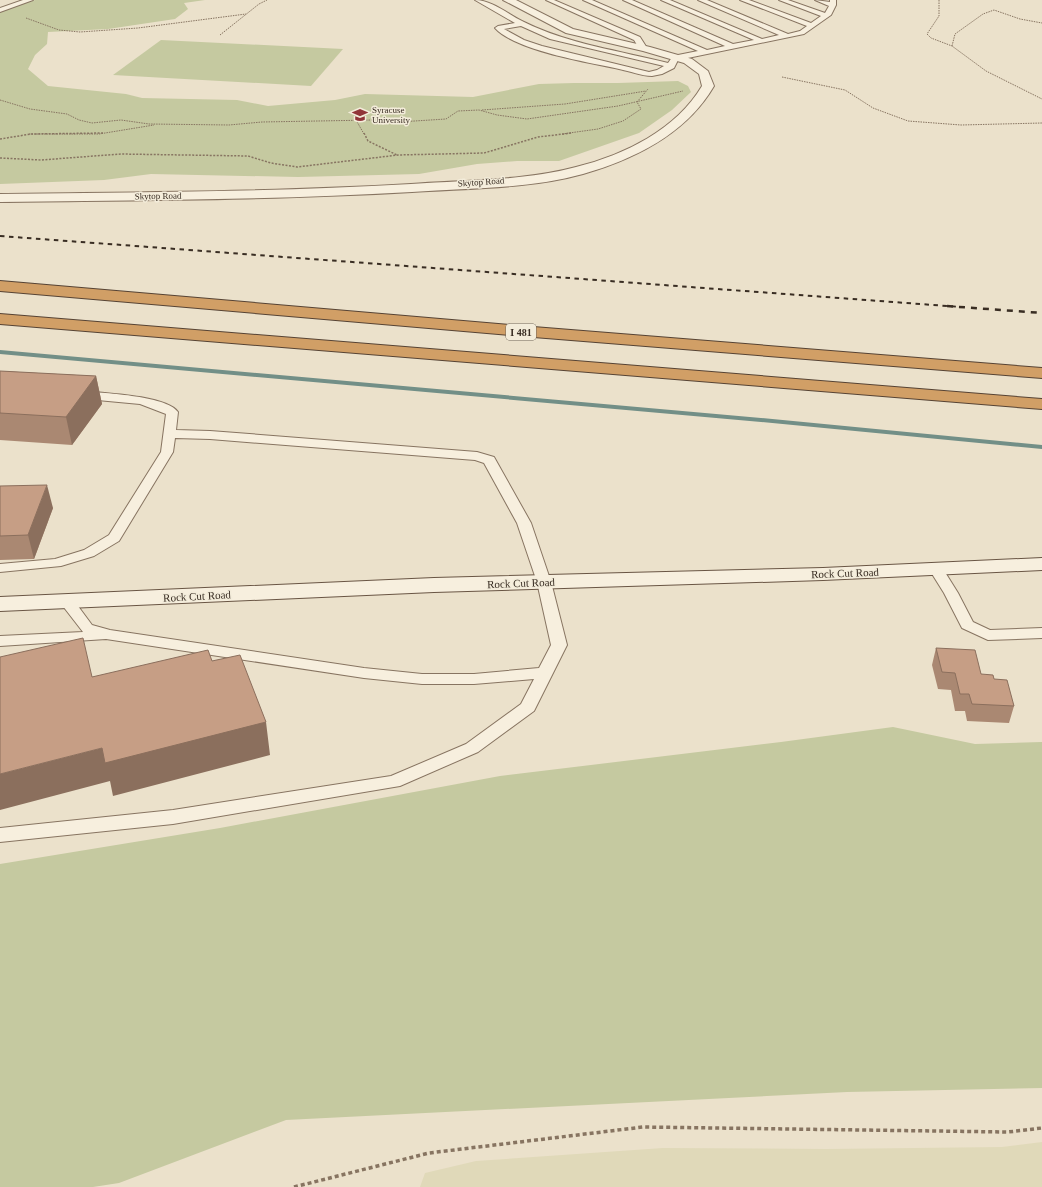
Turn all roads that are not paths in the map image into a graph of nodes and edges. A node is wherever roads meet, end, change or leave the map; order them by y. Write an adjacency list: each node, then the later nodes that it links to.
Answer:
1 (30, 0): 13 (lane)
2 (478, 0): 16 (lane)
3 (508, 0): 15 (street)
4 (549, 0): 21 (lane)
5 (586, 0): 22 (lane)
6 (626, 0): 20 (lane)
7 (664, 0): 19 (lane)
8 (701, 0): 18 (lane)
9 (743, 0): 17 (lane)
10 (782, 0): 14 (lane)
11 (818, 0): 12 (lane)
12 (833, 2): 14 (lane)
13 (0, 10)
14 (826, 16): 17 (lane)
15 (549, 20): 16 (lane); 21 (street)
16 (522, 24): 23 (lane); 23 (lane)
17 (812, 26): 18 (lane)
18 (788, 36): 19 (lane)
19 (761, 41): 20 (lane)
20 (733, 47): 22 (lane)
21 (643, 48): 23 (street)
22 (706, 52): 23 (lane)
23 (674, 62): 24 (street, Skytop Road)
24 (0, 198)
25 (0, 286): 29 (highway, I 481)
26 (0, 319): 28 (highway)
27 (0, 325): 28 (highway)
28 (252, 340): 31 (highway)
29 (1042, 373)
30 (69, 394): 32 (lane)
31 (1042, 404)
32 (169, 434): 34 (lane); 36 (lane)
33 (1042, 564): 35 (street, Rock Cut Road)
34 (0, 568)
35 (936, 569): 36 (street, Rock Cut Road); 39 (lane)
36 (544, 582): 37 (street, Rock Cut Road); 42 (lane)
37 (67, 601): 38 (street, Rock Cut Road); 40 (lane)
38 (0, 604)
39 (1042, 633)
40 (108, 635): 41 (lane); 42 (lane)
41 (0, 641)
42 (545, 673): 43 (lane)
43 (0, 835)

